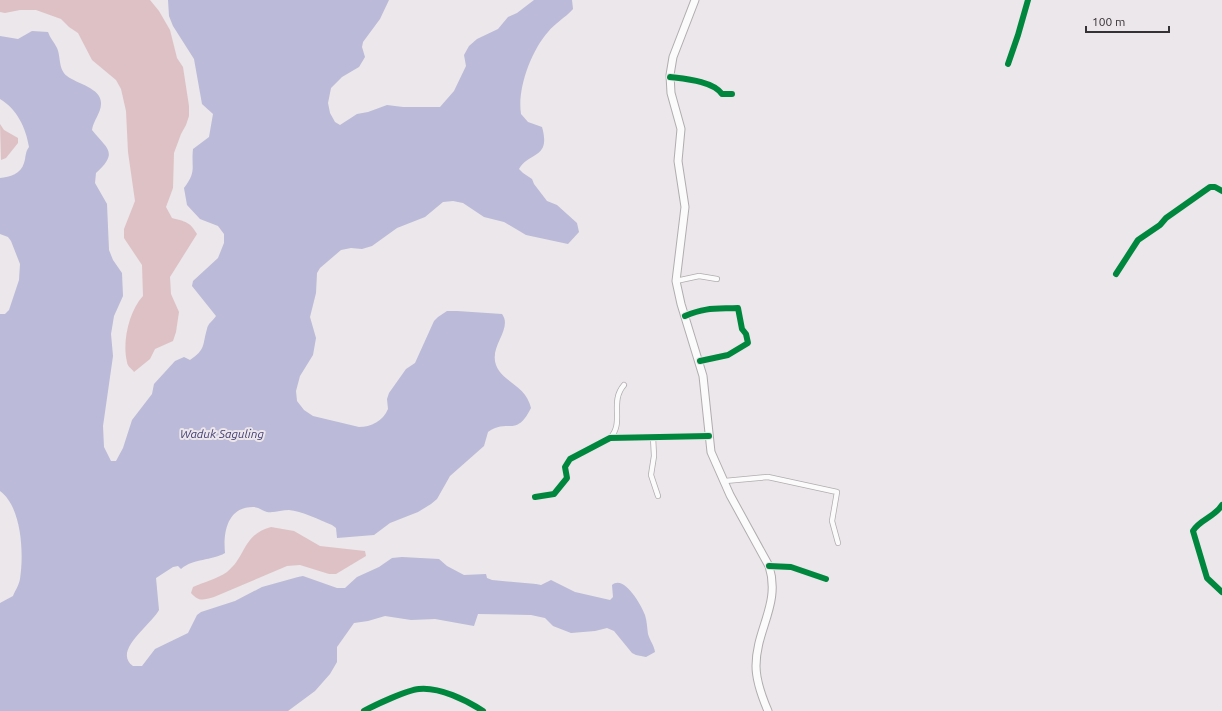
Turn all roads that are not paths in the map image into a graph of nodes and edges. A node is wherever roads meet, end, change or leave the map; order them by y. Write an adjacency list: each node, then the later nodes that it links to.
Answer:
1 (695, 0): 4 (main road)
2 (1028, 0): 3 (street)
3 (1008, 64)
4 (670, 77): 5 (street); 9 (main road)
5 (732, 94)
6 (1222, 191): 7 (street)
7 (1116, 274)
8 (717, 279): 9 (street)
9 (676, 281): 10 (main road)
10 (685, 316): 11 (main road); 11 (street)
11 (700, 361): 13 (main road)
12 (624, 385): 15 (street)
13 (709, 436): 14 (street); 16 (main road)
14 (653, 437): 15 (street); 17 (street)
15 (610, 438): 18 (street)
16 (725, 481): 20 (street); 21 (main road)
17 (658, 496)
18 (535, 497)
19 (1222, 505): 23 (street)
20 (838, 543)
21 (769, 566): 22 (street); 26 (main road)
22 (826, 580)
23 (1222, 592)
24 (364, 711): 25 (street)
25 (483, 711)
26 (768, 711)

